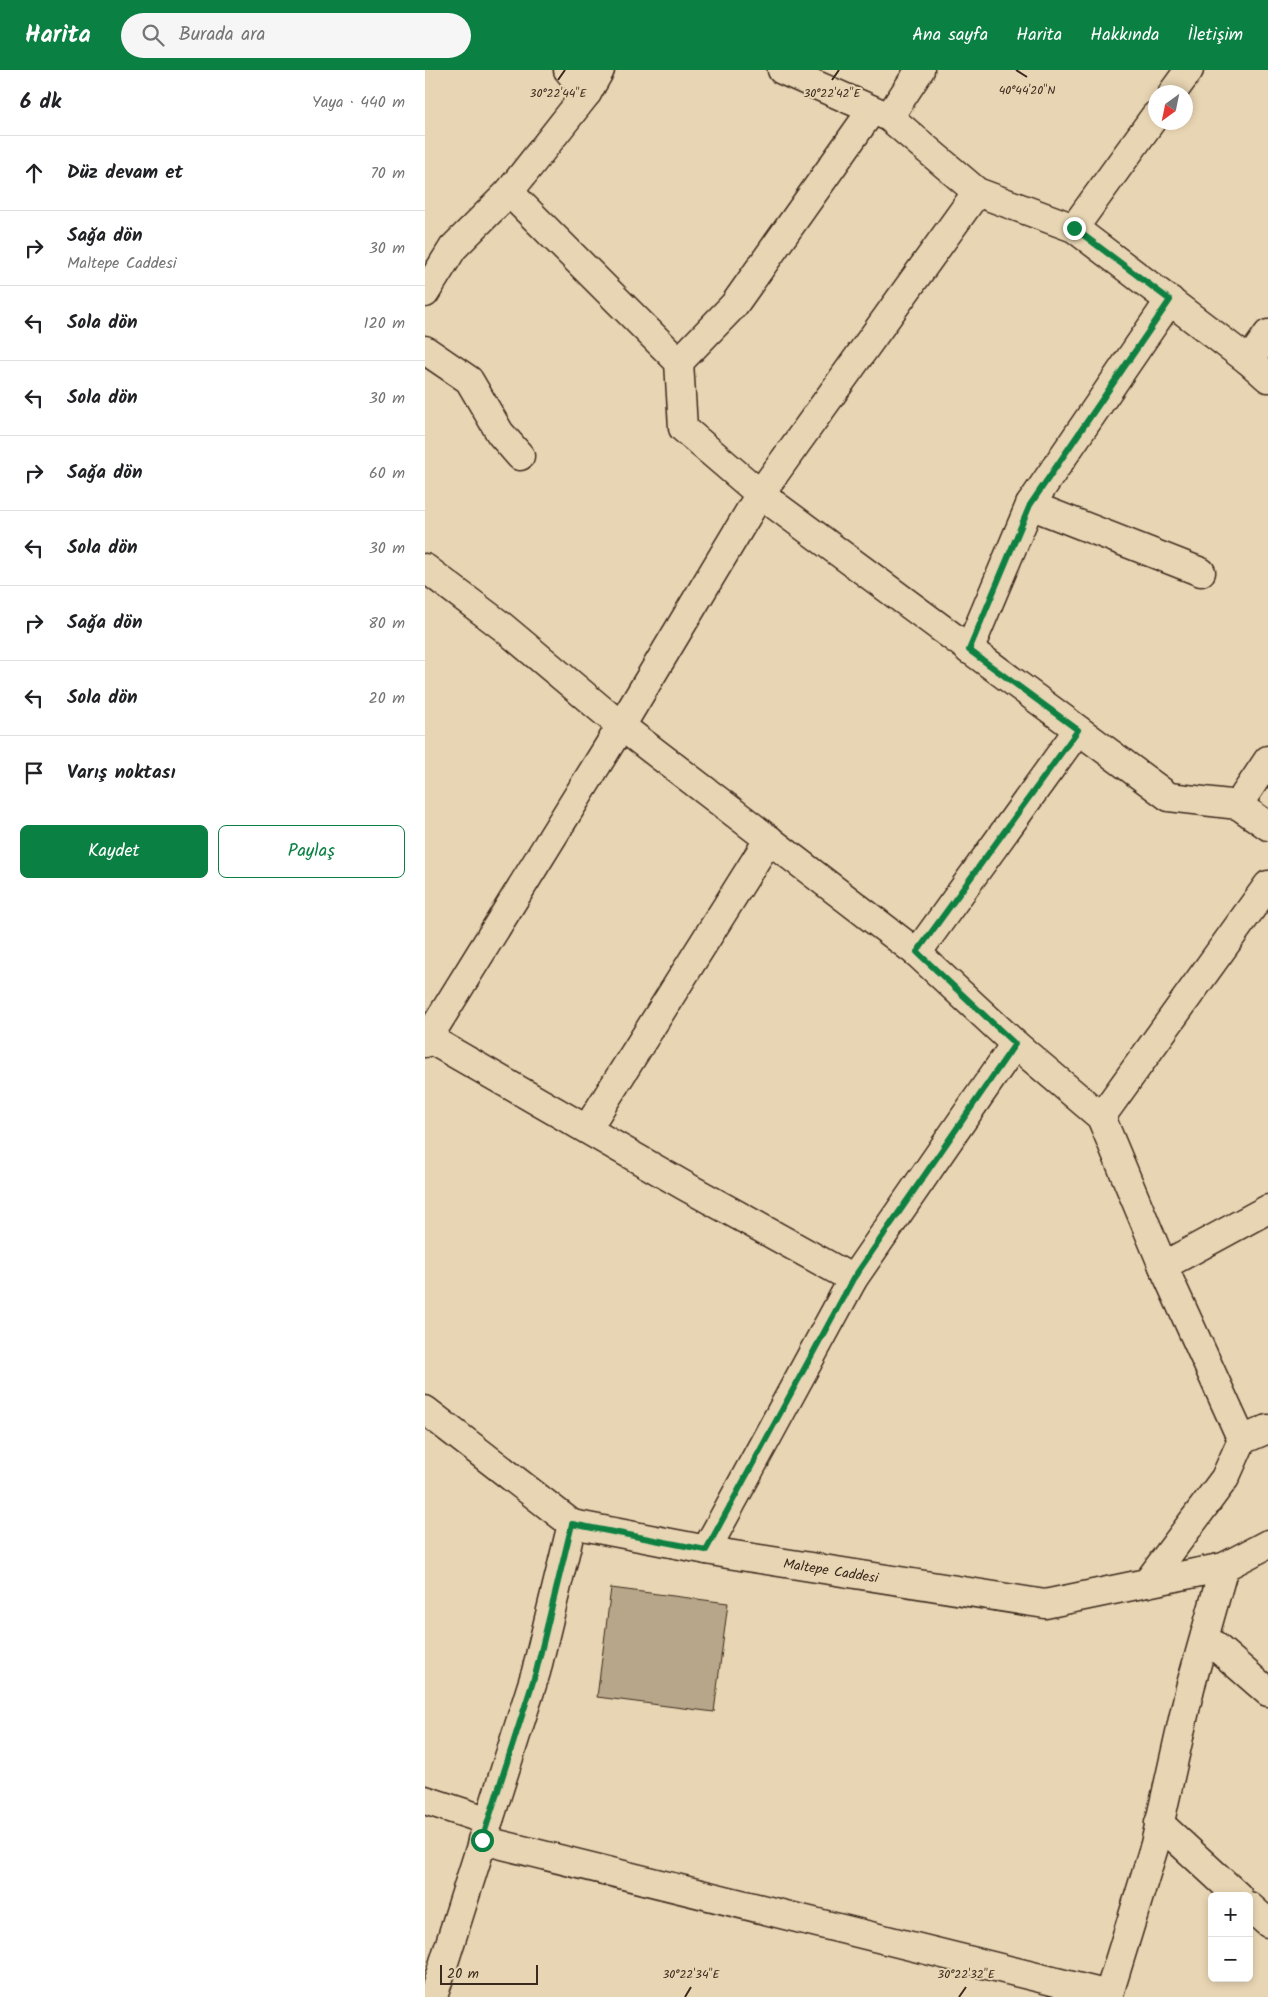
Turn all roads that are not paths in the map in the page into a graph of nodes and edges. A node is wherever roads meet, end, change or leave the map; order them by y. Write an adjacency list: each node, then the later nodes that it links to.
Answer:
1 (568, 70): 5 (street)
2 (782, 70): 7 (street)
3 (920, 70): 7 (street)
4 (1189, 70): 6 (street)
5 (593, 82): 9 (street)
6 (1178, 85)
7 (881, 113): 10 (street); 16 (street)
8 (1148, 126): 11 (street)
9 (509, 192): 12 (street); 16 (street)
10 (977, 192): 11 (street); 19 (street)
11 (1074, 228): 13 (street)
12 (425, 293)
13 (1170, 300): 17 (street); 20 (street)
14 (1268, 334): 17 (street)
15 (425, 350): 18 (street)
16 (679, 362): 19 (street)
17 (1259, 369)
18 (519, 456)
19 (760, 494): 23 (street); 24 (street)
20 (1030, 505): 22 (street); 23 (street)
21 (425, 568): 24 (street)
22 (1201, 572)
23 (969, 650): 25 (street)
24 (621, 726): 29 (street); 32 (street)
25 (1078, 730): 27 (street); 31 (street)
26 (1268, 760): 27 (street)
27 (1238, 805): 28 (street)
28 (1268, 826)
29 (769, 839): 31 (street); 35 (street)
30 (1268, 885): 34 (street)
31 (917, 952): 33 (street)
32 (427, 1040): 35 (street)
33 (1015, 1044): 34 (street); 38 (street)
34 (1101, 1117): 37 (street)
35 (587, 1129): 38 (street)
36 (1268, 1209): 37 (street)
37 (1163, 1266): 41 (street)
38 (853, 1279): 44 (street)
39 (425, 1410): 42 (street, Maltepe Caddesi)
40 (1268, 1428): 41 (street)
41 (1242, 1440): 46 (street)
42 (572, 1524): 44 (street, Maltepe Caddesi); 51 (street)
43 (1268, 1544): 45 (street, Maltepe Caddesi)
44 (706, 1550): 46 (street, Maltepe Caddesi)
45 (1224, 1567): 46 (street, Maltepe Caddesi); 47 (street)
46 (1147, 1583)
47 (1205, 1637): 48 (street); 50 (street)
48 (1268, 1692)
49 (425, 1800): 51 (street)
50 (1159, 1823): 52 (street); 55 (street)
51 (485, 1831): 55 (street); 56 (street)
52 (1234, 1892)
53 (1253, 1910): 54 (street)
54 (1268, 1923)
55 (1109, 1996)
56 (433, 1997)

